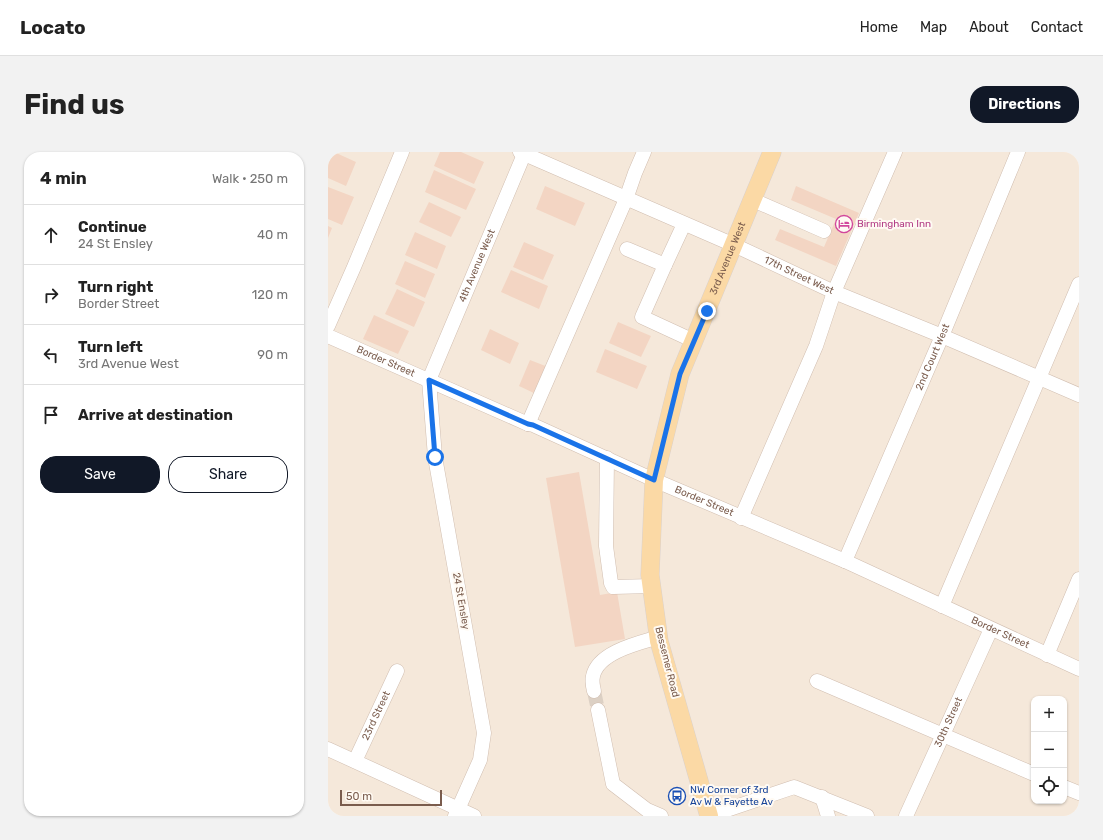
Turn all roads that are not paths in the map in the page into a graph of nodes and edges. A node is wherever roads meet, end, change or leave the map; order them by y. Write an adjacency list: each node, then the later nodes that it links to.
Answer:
1 (402, 152): 16 (street)
2 (644, 152): 7 (street)
3 (772, 152): 8 (main road, 3rd Avenue West)
4 (895, 152): 15 (street)
5 (1018, 152): 18 (street, 2nd Court West)
6 (523, 153): 7 (street, 17th Street West); 21 (street, 4th Avenue West)
7 (626, 198): 9 (street, 17th Street West); 23 (street)
8 (753, 200): 10 (street); 11 (main road, 3rd Avenue West)
9 (684, 224): 11 (street, 17th Street West); 13 (street)
10 (824, 231)
11 (734, 246): 15 (street, 17th Street West); 19 (main road, 3rd Avenue West)
12 (627, 248): 13 (street)
13 (665, 265): 19 (street)
14 (1079, 284): 20 (street)
15 (834, 292): 18 (street, 17th Street West); 26 (street)
16 (328, 326)
17 (328, 336): 21 (street, Border Street)
18 (942, 336): 20 (street, 17th Street West); 27 (street, 2nd Court West)
19 (694, 341): 25 (main road, 3rd Avenue West)
20 (1038, 378): 22 (street, 17th Street West); 30 (street)
21 (429, 380): 23 (street, Border Street); 46 (street, 24 St Ensley)
22 (1079, 395)
23 (528, 424): 24 (street, Border Street)
24 (607, 458): 25 (street, Border Street); 29 (street)
25 (654, 480): 26 (street, Border Street); 29 (main road, Bessemer Road)
26 (741, 518): 27 (street, Border Street)
27 (845, 561): 30 (street, Border Street)
28 (1079, 579): 33 (street)
29 (652, 586): 32 (main road, Bessemer Road)
30 (942, 606): 31 (street, Border Street)
31 (991, 629): 33 (street, Border Street); 39 (street, 30th Street)
32 (658, 637): 37 (street); 49 (main road, Bessemer Road)
33 (1047, 655): 34 (street, Border Street)
34 (1079, 669)
35 (397, 671): 41 (street, 23rd Street)
36 (817, 681): 39 (street)
37 (594, 691)
38 (598, 710): 48 (street)
39 (943, 735): 42 (street); 52 (street, 30th Street)
40 (328, 749): 41 (street)
41 (356, 761): 46 (street)
42 (1031, 773)
43 (1067, 788): 44 (street)
44 (1079, 793)
45 (822, 797): 49 (street); 50 (street); 51 (street)
46 (456, 812): 47 (street)
47 (474, 816)
48 (661, 816)
49 (709, 816)
50 (828, 816)
51 (867, 816)
52 (906, 816)

